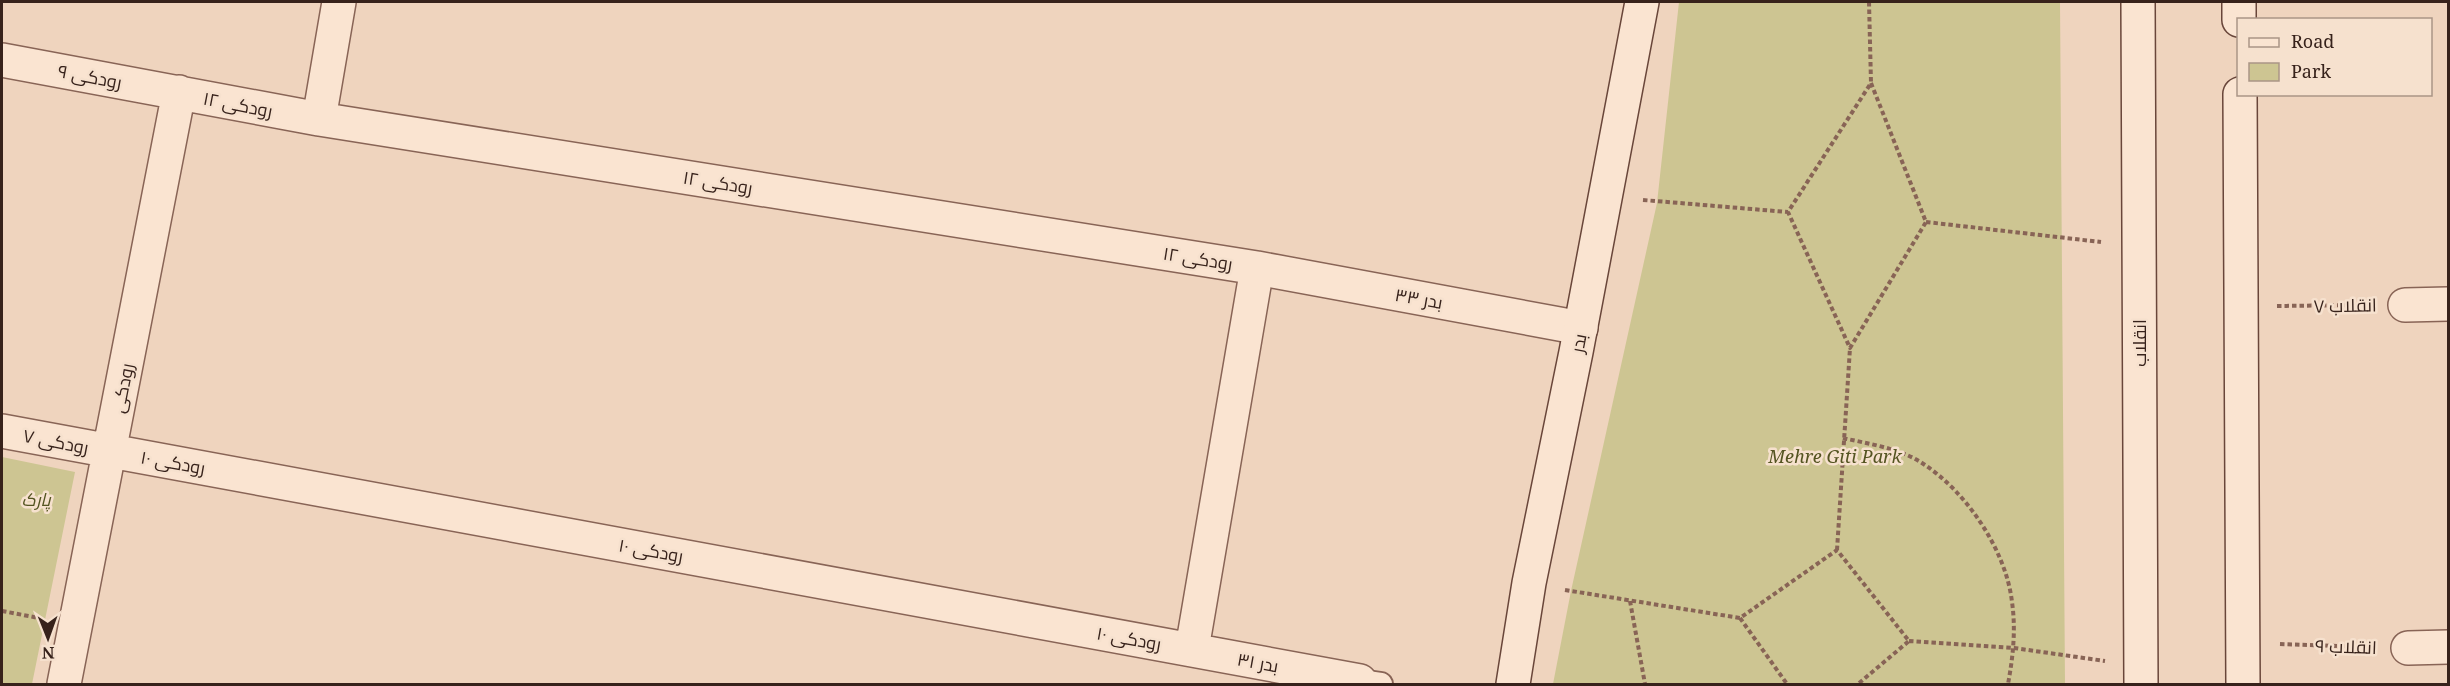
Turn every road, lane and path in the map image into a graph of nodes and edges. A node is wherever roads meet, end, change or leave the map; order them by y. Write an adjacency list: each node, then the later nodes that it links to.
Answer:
1 (339, 2): 11 (street)
2 (1642, 2): 12 (street, بدر)
3 (1869, 2): 8 (path)
4 (2138, 2): 15 (street, انقلاب)
5 (2239, 2): 6 (street)
6 (2239, 18)
7 (2, 60): 9 (street, رودکی ۹)
8 (1871, 83): 13 (path); 14 (path)
9 (179, 92): 11 (street, رودکی ۱۲); 24 (street, رودکی)
10 (2240, 96): 19 (street)
11 (319, 119): 16 (street, رودکی ۱۲)
12 (1605, 194): 13 (path); 20 (street, بدر)
13 (1788, 212): 21 (path)
14 (1926, 222): 15 (path); 21 (path)
15 (2139, 246): 35 (street, انقلاب)
16 (1257, 268): 20 (street, بدر ۳۳); 34 (street)
17 (2405, 304): 18 (street); 19 (path, انقلاب ۷)
18 (2448, 304)
19 (2241, 307): 30 (street)
20 (1581, 328): 26 (street, بدر)
21 (1850, 348): 23 (path)
22 (2, 431): 24 (street, رودکی ۷)
23 (1843, 438): 25 (path); 32 (path)
24 (110, 451): 34 (street, رودکی ۱۰); 37 (street, رودکی)
25 (1838, 550): 28 (path); 29 (path)
26 (1528, 584): 27 (path); 38 (street, بدر)
27 (1630, 601): 28 (path); 39 (path)
28 (1740, 618): 40 (path)
29 (1909, 641): 32 (path); 41 (path)
30 (2243, 643): 33 (path, انقلاب ۹); 43 (street)
31 (2448, 647): 33 (street)
32 (2014, 648): 35 (path); 42 (path)
33 (2408, 648)
34 (1192, 650): 36 (street, بدر ۳۱)
35 (2141, 675)
36 (1370, 682)
37 (64, 684)
38 (1513, 684)
39 (1645, 684)
40 (1787, 684)
41 (1858, 684)
42 (2008, 684)
43 (2243, 684)

